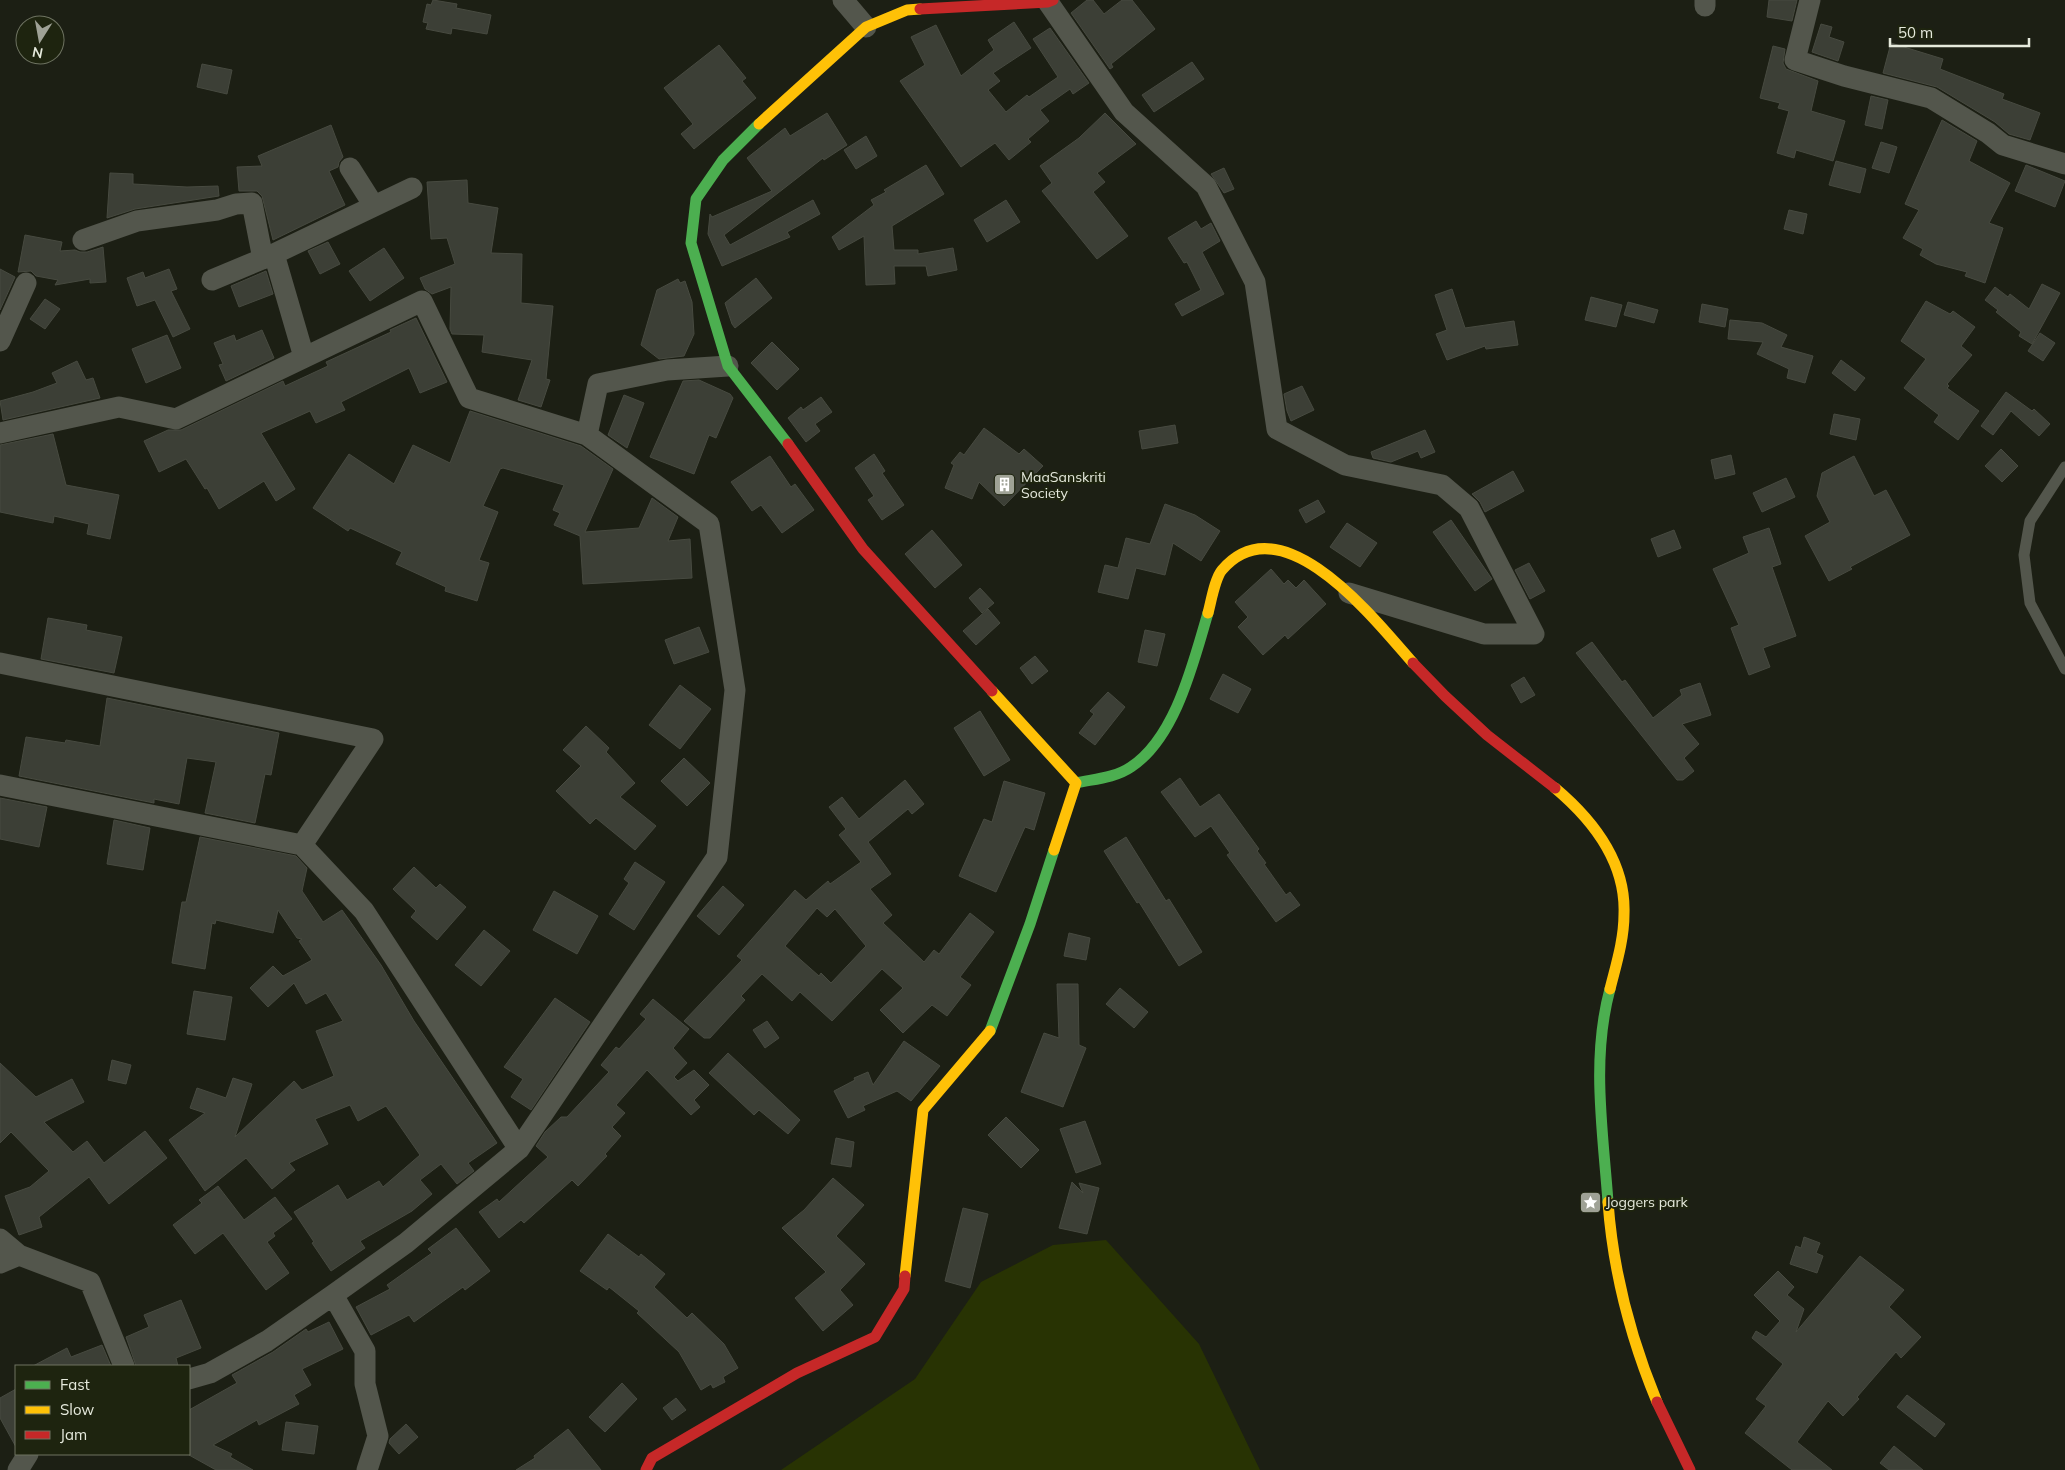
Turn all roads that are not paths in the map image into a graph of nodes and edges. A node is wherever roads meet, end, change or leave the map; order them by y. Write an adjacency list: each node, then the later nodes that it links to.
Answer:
1 (842, 0): 4 (street)
2 (1810, 0): 5 (street)
3 (1050, 1): 4 (main road); 19 (street)
4 (866, 27): 15 (main road)
5 (2065, 164)
6 (350, 168): 8 (street)
7 (412, 188): 8 (street)
8 (374, 206): 10 (street)
9 (83, 240): 10 (street)
10 (268, 257): 11 (street); 14 (street)
11 (212, 280)
12 (26, 283): 13 (street)
13 (0, 341)
14 (304, 357): 16 (street); 17 (street)
15 (728, 366): 17 (street); 22 (main road)
16 (0, 433)
17 (587, 435): 25 (street)
18 (2065, 467): 21 (lane)
19 (1346, 592): 22 (main road); 37 (main road)
20 (0, 663): 24 (street)
21 (2065, 669)
22 (1076, 783): 32 (main road)
23 (0, 785): 24 (street)
24 (302, 845): 25 (street)
25 (519, 1149): 28 (street)
26 (0, 1239): 27 (street)
27 (9, 1259): 29 (street)
28 (333, 1295): 30 (street); 34 (street)
29 (124, 1365)
30 (190, 1379)
31 (27, 1455): 33 (street)
32 (652, 1458): 35 (main road); 36 (main road)
33 (18, 1470)
34 (367, 1470)
35 (631, 1470)
36 (646, 1470)
37 (1690, 1470)

